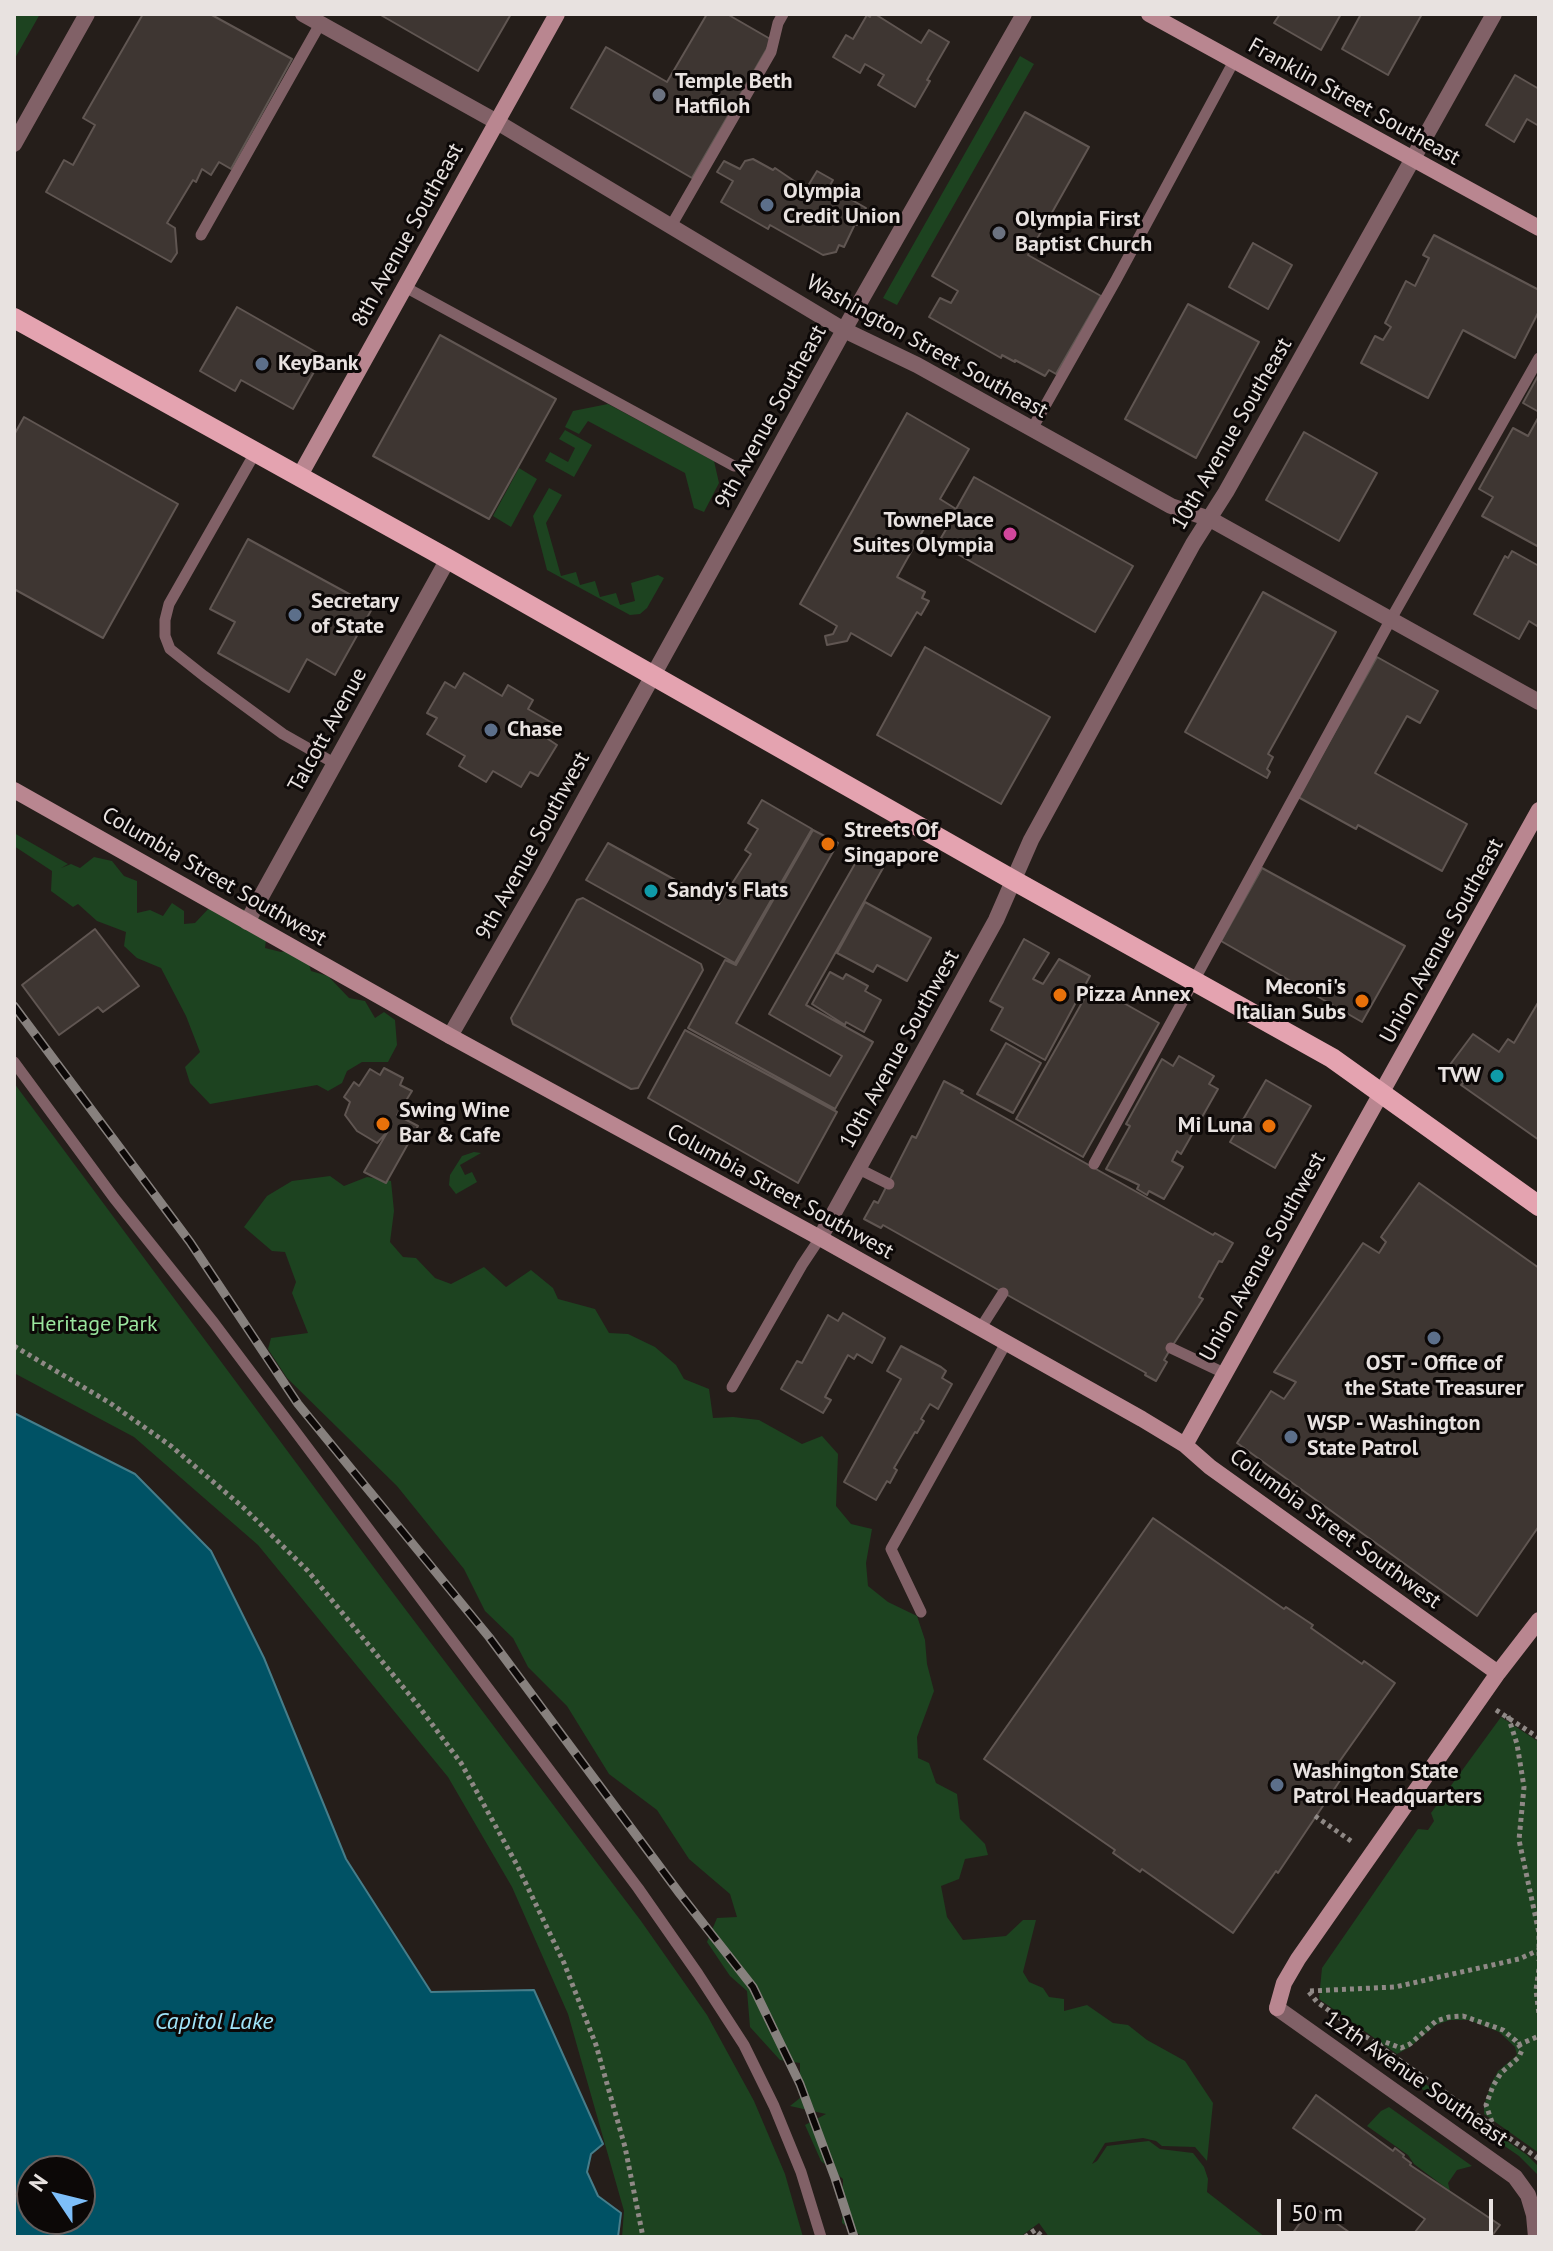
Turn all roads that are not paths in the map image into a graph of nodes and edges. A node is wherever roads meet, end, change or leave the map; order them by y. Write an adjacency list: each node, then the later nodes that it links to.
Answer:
1 (87, 14): 11 (street)
2 (303, 14): 8 (street, Washington Street Southeast)
3 (557, 14): 10 (street, 8th Avenue Southeast)
4 (783, 14): 13 (lane)
5 (1024, 14): 18 (street, 9th Avenue Southeast)
6 (1149, 14): 9 (street, Franklin Street Southeast)
7 (1494, 14): 12 (street, 10th Avenue Southeast)
8 (320, 24): 10 (street, Washington Street Southeast); 15 (lane)
9 (1234, 61): 12 (street, Franklin Street Southeast); 20 (lane)
10 (497, 122): 13 (street, Washington Street Southeast); 16 (street, 8th Avenue Southeast)
11 (14, 144)
12 (1413, 159): 14 (street, Franklin Street Southeast); 24 (street, 10th Avenue Southeast)
13 (671, 226): 18 (street, Washington Street Southeast)
14 (1539, 228)
15 (201, 235)
16 (405, 287): 22 (lane); 23 (street, 8th Avenue Southeast)
17 (14, 318): 21 (main road)
18 (844, 330): 20 (street, Washington Street Southeast); 27 (street, 9th Avenue Southeast)
19 (1539, 358): 26 (lane)
20 (1032, 429): 24 (street, Washington Street Southeast)
21 (255, 453): 23 (main road); 29 (lane)
22 (734, 466)
23 (299, 477): 25 (main road)
24 (1210, 519): 26 (street, Washington Street Southeast); 32 (street, 10th Avenue Southeast)
25 (448, 559): 27 (main road); 29 (street, Talcott Avenue)
26 (1391, 619): 28 (street, Washington Street Southeast); 34 (lane)
27 (652, 675): 32 (main road); 35 (street, 9th Avenue Southwest)
28 (1539, 702)
29 (334, 763): 33 (street, Talcott Avenue)
30 (14, 790): 33 (street, Columbia Street Southwest)
31 (1539, 810): 37 (street, Union Avenue Southeast)
32 (1013, 880): 34 (main road); 39 (street, 10th Avenue Southwest)
33 (247, 922): 35 (street, Columbia Street Southwest)
34 (1195, 981): 37 (main road); 38 (lane)
35 (450, 1036): 42 (street, Columbia Street Southwest)
36 (14, 1062): 53 (lane)
37 (1382, 1092): 41 (main road); 47 (street, Union Avenue Southwest)
38 (1094, 1164)
39 (859, 1169): 40 (lane); 42 (street, 10th Avenue Southwest)
40 (889, 1184)
41 (1539, 1206)
42 (820, 1238): 44 (street, Columbia Street Southwest); 48 (lane)
43 (1003, 1293): 44 (lane)
44 (980, 1329): 45 (street, Columbia Street Southwest)
45 (1006, 1343): 49 (street, Columbia Street Southwest); 50 (lane)
46 (1171, 1348): 47 (lane)
47 (1224, 1373): 49 (street, Union Avenue Southwest)
48 (732, 1387)
49 (1185, 1445): 52 (street, Columbia Street Southwest)
50 (921, 1612)
51 (1539, 1620): 52 (street)
52 (1498, 1673): 54 (street, 12th Avenue Southeast)
53 (821, 2237)
54 (1536, 2237)

